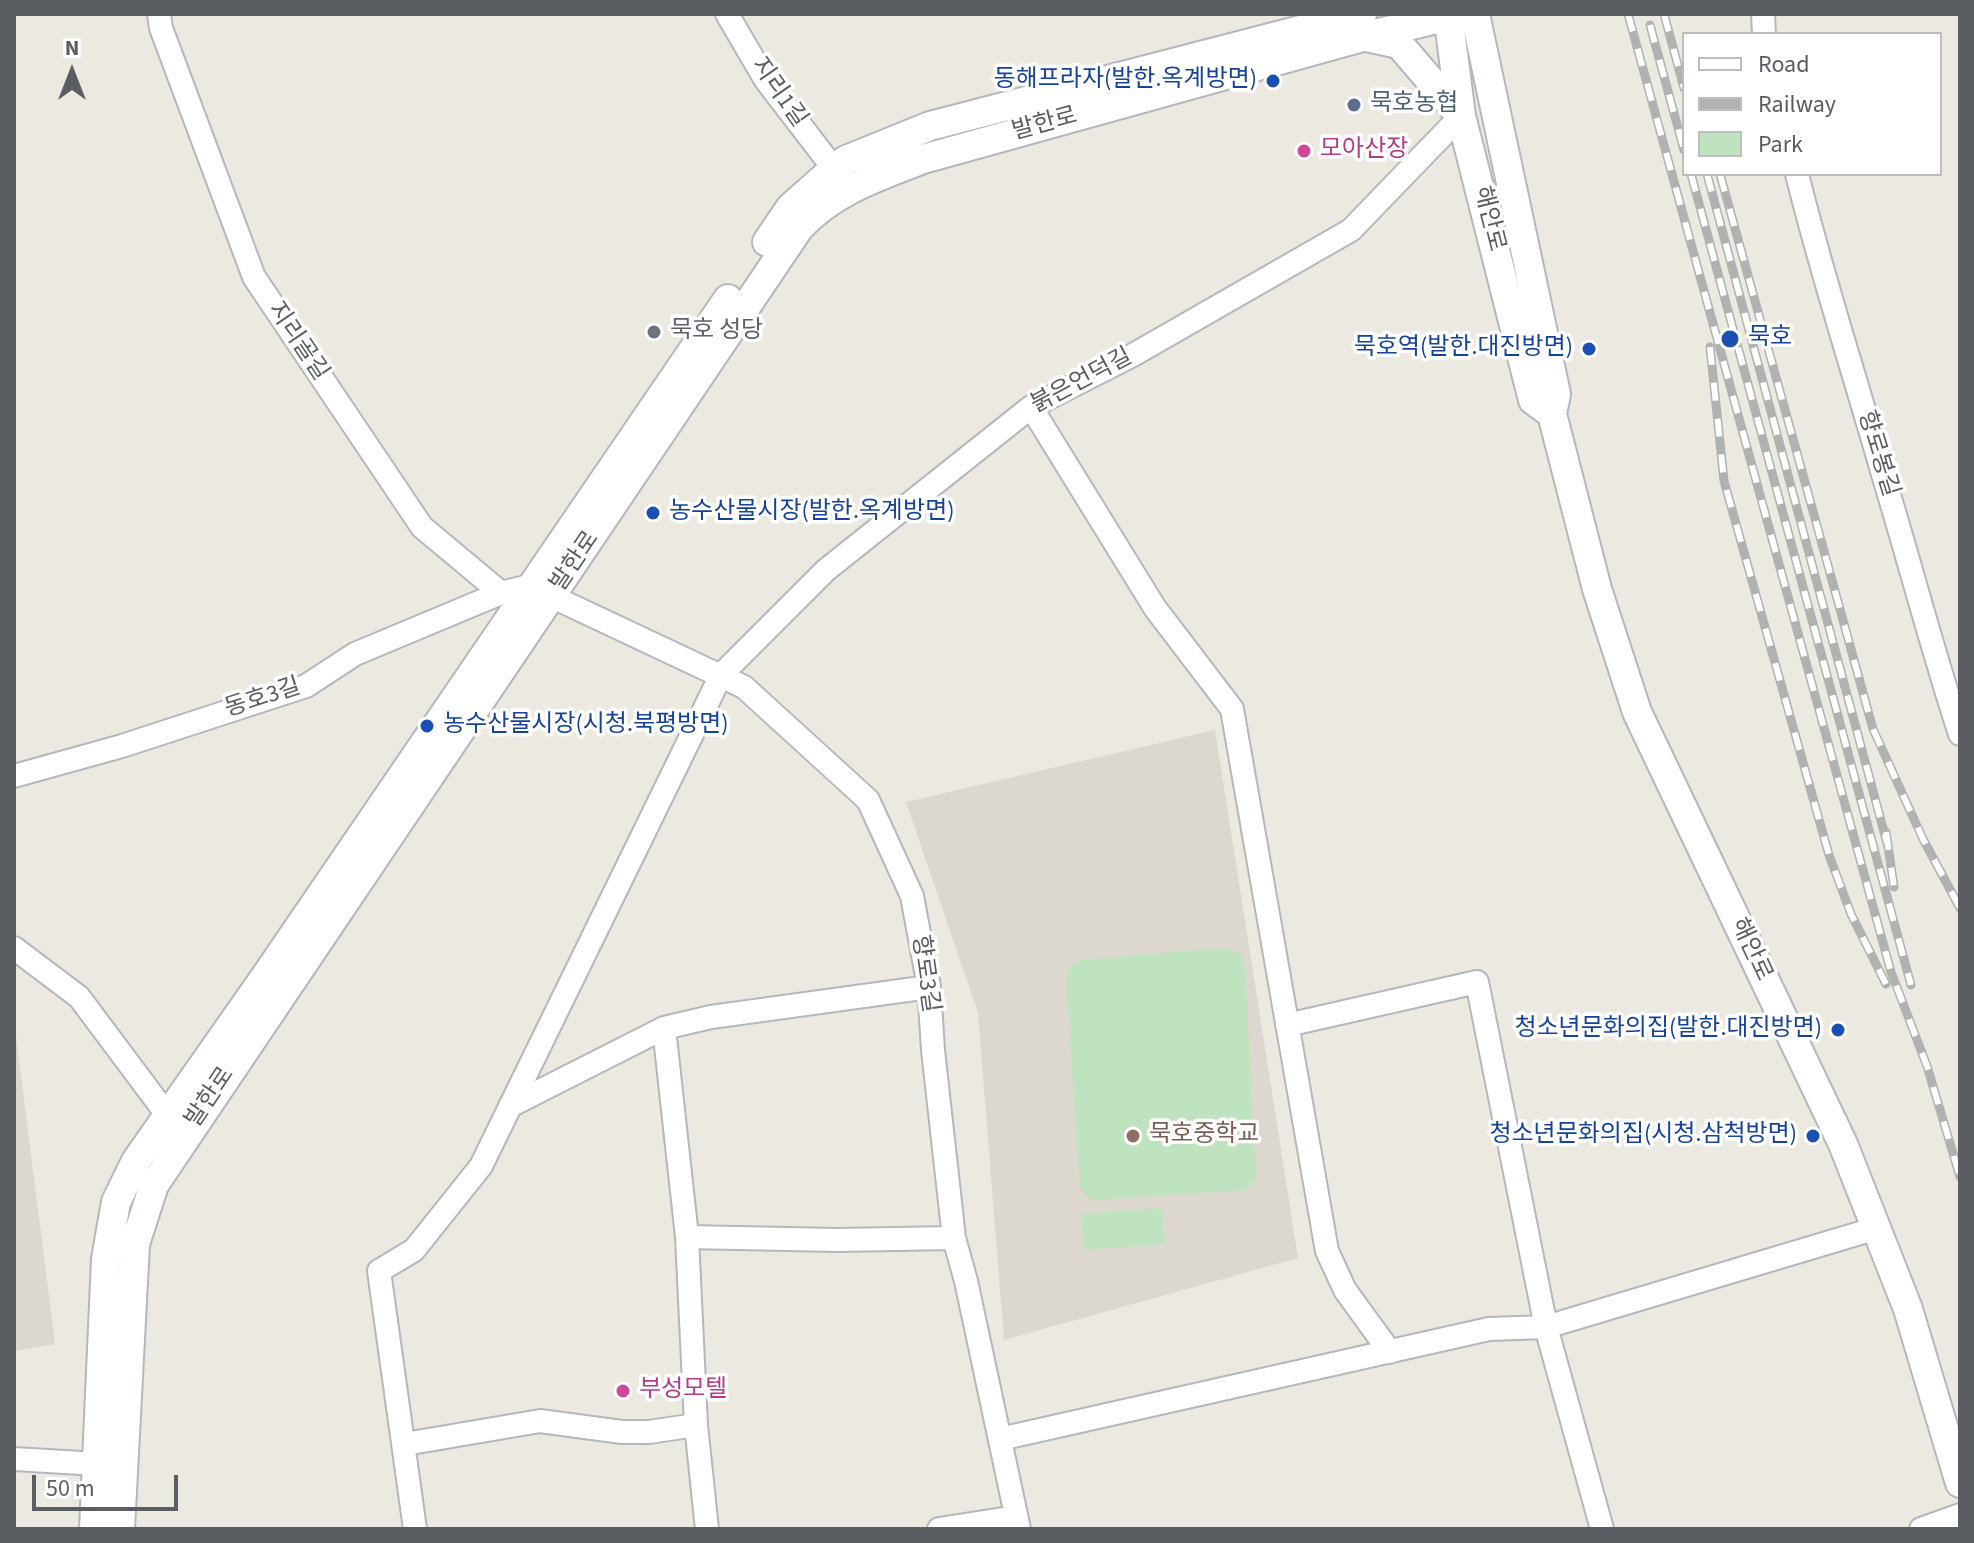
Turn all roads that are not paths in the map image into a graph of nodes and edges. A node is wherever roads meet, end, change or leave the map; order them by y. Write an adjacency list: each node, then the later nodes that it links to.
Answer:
1 (159, 14): 11 (street, 지리골길)
2 (727, 14): 7 (street, 지리1길)
3 (1457, 15): 4 (street, 발한로); 5 (street, 해안로); 9 (street, 해안로)
4 (1364, 25): 5 (street); 7 (street, 발한로)
5 (1461, 116): 8 (street, 붉은언덕길); 9 (street, 해안로)
6 (1798, 176): 13 (street, 향로봉길)
7 (841, 179): 10 (street, 발한로)
8 (1031, 407): 12 (street, 붉은언덕길); 17 (street)
9 (1552, 414): 21 (street, 해안로)
10 (543, 591): 11 (street); 12 (street, 향로3길); 20 (street, 발한로)
11 (501, 593): 14 (street, 동호3길)
12 (721, 675): 16 (street, 향로3길); 19 (street, 붉은언덕길)
13 (1960, 734)
14 (14, 776)
15 (14, 948): 20 (street)
16 (929, 987): 18 (street); 23 (street, 향로3길)
17 (1287, 1025): 24 (street); 25 (street)
18 (664, 1028): 19 (street); 22 (street)
19 (510, 1106): 28 (street, 붉은언덕길)
20 (176, 1127): 30 (street, 발한로); 35 (street, 발한로)
21 (1877, 1228): 24 (street); 31 (street, 해안로)
22 (687, 1237): 23 (street); 26 (street)
23 (954, 1238): 27 (street, 향로3길)
24 (1546, 1327): 25 (street); 39 (street)
25 (1390, 1352): 27 (street)
26 (696, 1425): 28 (street); 37 (street)
27 (1000, 1439): 33 (street, 향로3길)
28 (405, 1444): 36 (street)
29 (14, 1459): 30 (street)
30 (98, 1464): 34 (street, 발한로)
31 (1960, 1483)
32 (1960, 1515): 40 (street)
33 (1018, 1523): 38 (street)
34 (94, 1529)
35 (120, 1529)
36 (415, 1529)
37 (707, 1529)
38 (939, 1529)
39 (1602, 1529)
40 (1921, 1529)

